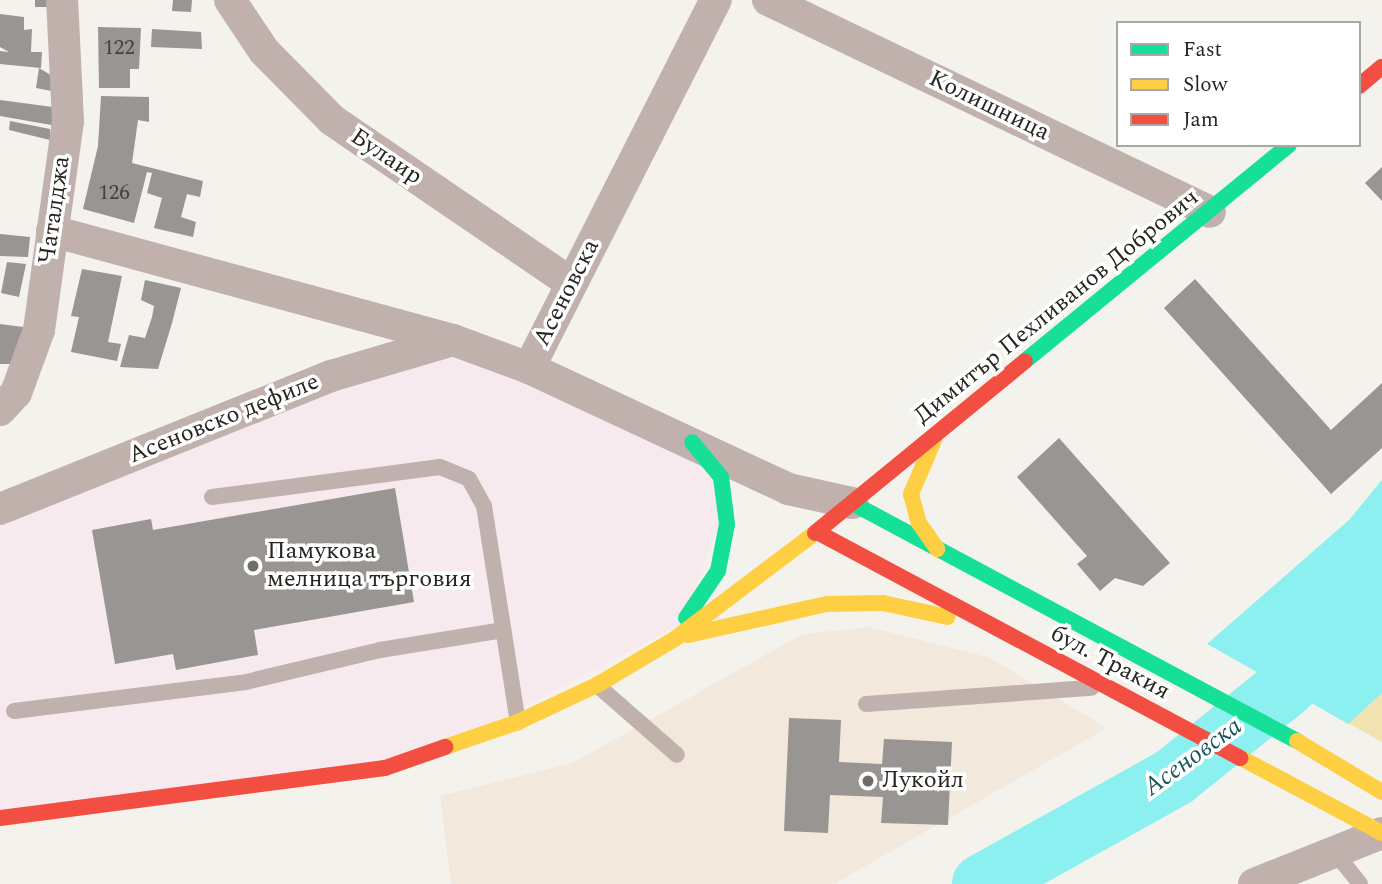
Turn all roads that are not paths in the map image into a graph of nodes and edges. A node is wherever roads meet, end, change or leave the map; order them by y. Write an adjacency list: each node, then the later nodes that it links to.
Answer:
1 (62, 0): 9 (street, Чаталджа)
2 (230, 0): 10 (street, Булаир)
3 (716, 0): 10 (street, Асеновска)
4 (768, 0): 8 (street, Колишница)
5 (1382, 67): 6 (main road)
6 (1361, 84)
7 (1287, 147): 8 (main road, Димитър Пехливанов Добрович)
8 (1210, 212): 14 (main road, Димитър Пехливанов Добрович)
9 (52, 231): 11 (street); 13 (street, Чаталджа)
10 (571, 283): 12 (street, Асеновска)
11 (453, 340): 12 (street); 19 (street, Асеновско дефиле)
12 (529, 368): 15 (street, Асеновска)
13 (0, 410)
14 (939, 432): 18 (main road, Димитър Пехливанов Добрович); 21 (main road)
15 (692, 442): 16 (street, Асеновска); 25 (main road)
16 (788, 489): 18 (street, Асеновска); 20 (street, Асеновска)
17 (212, 497): 22 (lane)
18 (852, 503): 20 (main road, Димитър Пехливанов Добрович); 21 (main road, бул. Тракия)
19 (0, 509)
20 (817, 532): 23 (main road, бул. Тракия); 24 (main road, Димитър Пехливанов Добрович)
21 (937, 549): 32 (main road, бул. Тракия)
22 (503, 630): 29 (lane); 30 (lane)
23 (1002, 631): 24 (main road); 27 (main road, бул. Тракия)
24 (676, 638): 25 (main road, Димитър Пехливанов Добрович)
25 (652, 654): 26 (main road)
26 (597, 685): 30 (main road); 31 (lane)
27 (1104, 687): 28 (lane); 34 (main road, бул. Тракия)
28 (866, 705)
29 (14, 711)
30 (518, 722): 33 (main road)
31 (677, 755)
32 (1382, 792)
33 (0, 818)
34 (1382, 833): 35 (street)
35 (1336, 854): 36 (street); 37 (lane)
36 (1254, 884)
37 (1360, 884)

